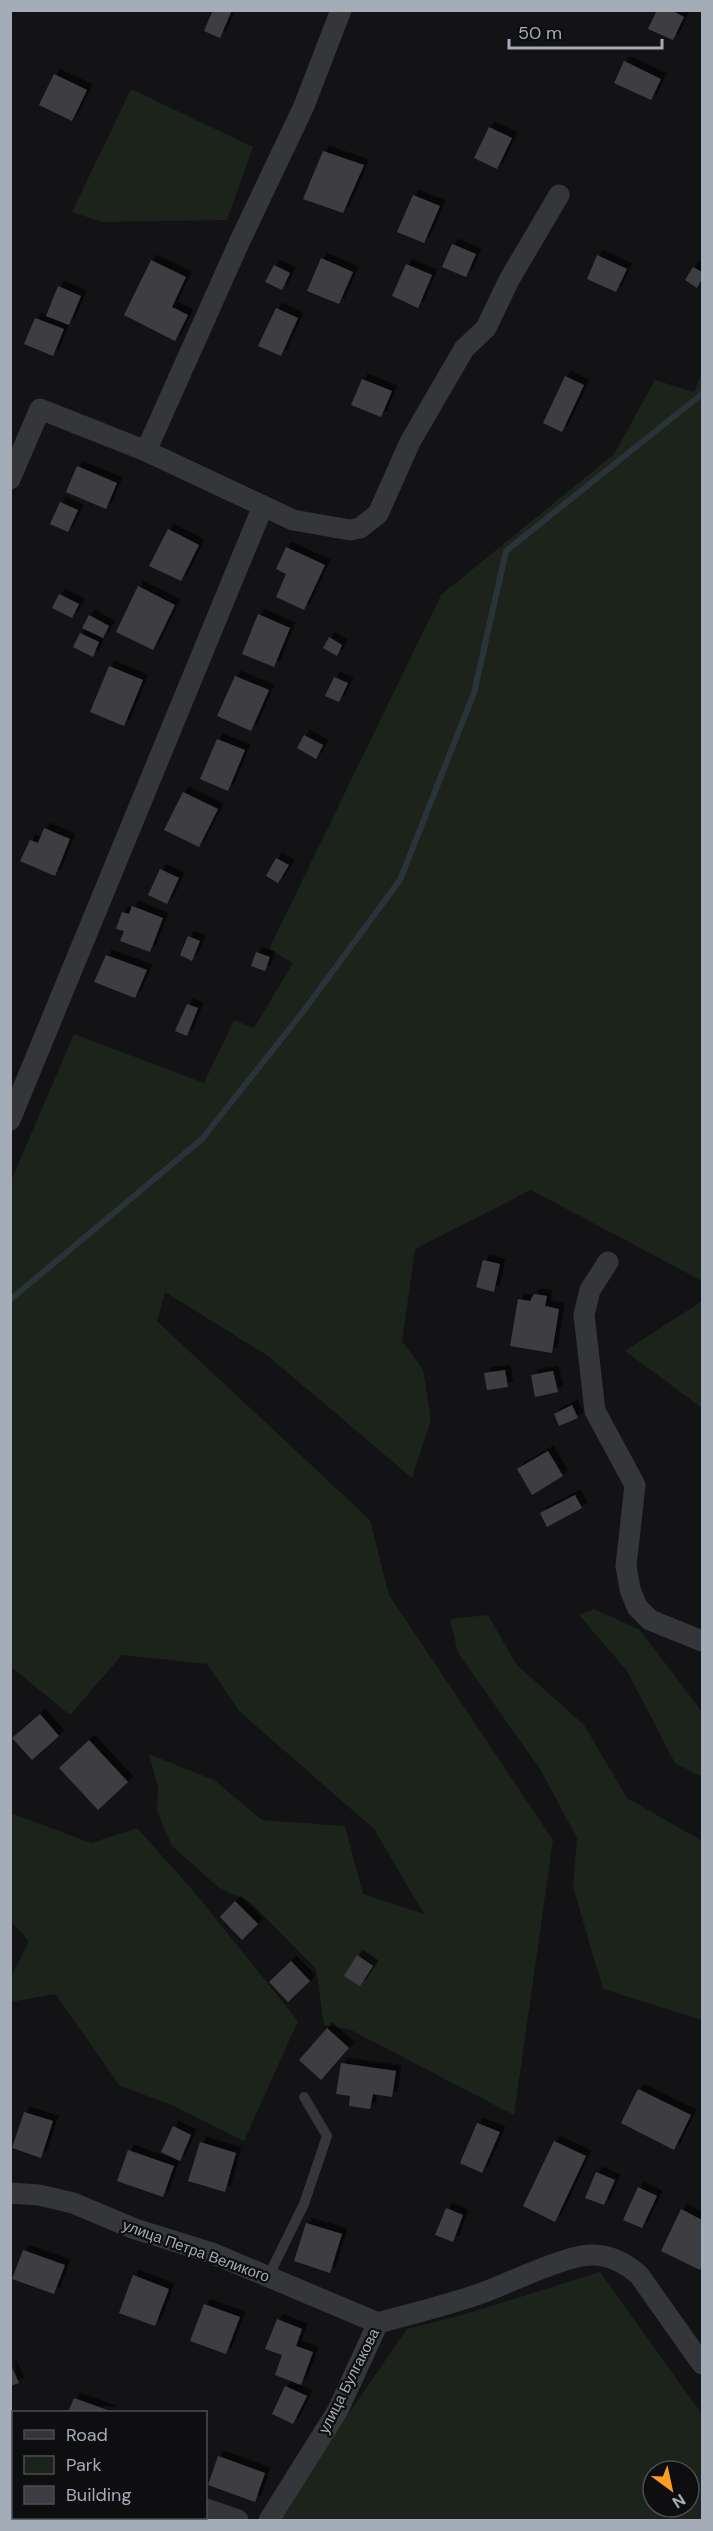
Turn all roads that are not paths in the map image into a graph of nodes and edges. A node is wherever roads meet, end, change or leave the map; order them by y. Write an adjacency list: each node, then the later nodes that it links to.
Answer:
1 (341, 10): 3 (street)
2 (559, 195): 5 (street)
3 (146, 451): 4 (street); 5 (street)
4 (10, 479)
5 (263, 506): 6 (street)
6 (10, 1120)
7 (608, 1262): 8 (street)
8 (702, 1641)
9 (304, 2097): 11 (lane)
10 (10, 2193): 11 (street, улица Петра Великого)
11 (268, 2277): 12 (street, улица Петра Великого)
12 (378, 2323): 13 (street, улица Булгакова); 16 (street, улица Булгакова)
13 (702, 2364)
14 (207, 2509): 15 (street)
15 (238, 2520)
16 (269, 2520)

